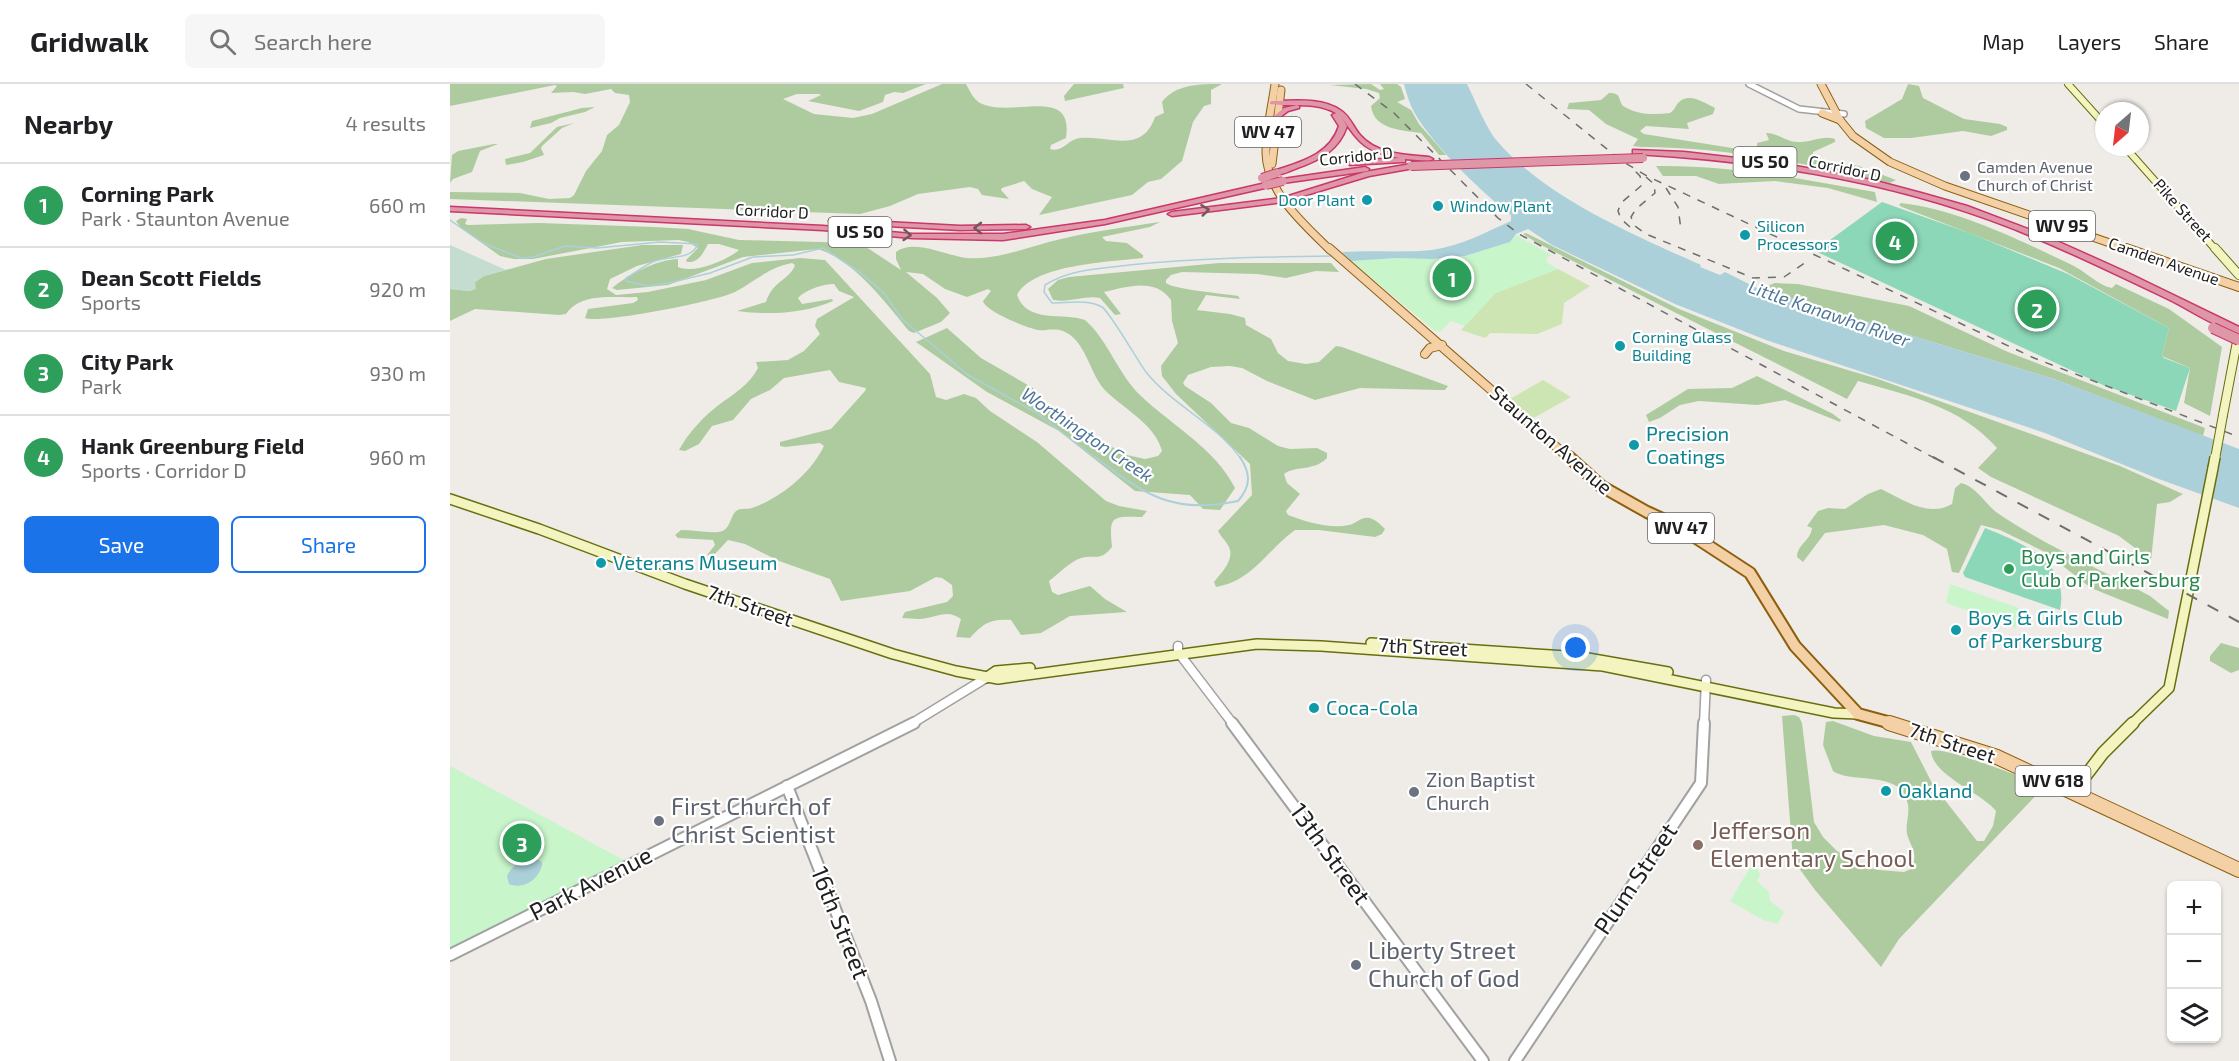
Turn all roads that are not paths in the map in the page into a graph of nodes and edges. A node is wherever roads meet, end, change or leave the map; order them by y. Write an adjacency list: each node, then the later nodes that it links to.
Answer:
1 (1275, 84): 7 (main road, Staunton Avenue / WV 47)
2 (1281, 84): 7 (main road, Staunton Avenue / WV 47)
3 (1749, 84): 9 (street)
4 (1821, 84): 12 (main road, WV 95)
5 (1828, 84): 12 (main road, WV 95)
6 (2068, 84): 10 (main road)
7 (1276, 104): 8 (highway); 11 (main road, Staunton Avenue / WV 47); 14 (highway); 15 (main road, Staunton Avenue / WV 47)
8 (1304, 106): 11 (highway); 15 (highway)
9 (1822, 113): 12 (main road)
10 (2095, 114)
11 (1278, 116): 15 (main road, Staunton Avenue / WV 47)
12 (1840, 116): 22 (main road, Camden Avenue / WV 95)
13 (2133, 156): 21 (main road, Pike Street)
14 (1407, 161): 15 (highway, Corridor D / US 50); 16 (highway, Corridor D / US 50, bridge); 16 (highway, Corridor D / US 50); 17 (highway)
15 (1273, 179): 17 (main road, Staunton Avenue / WV 47); 18 (highway, Corridor D / US 50, one-way to 18); 20 (highway, Corridor D / US 50)
16 (1888, 190): 24 (highway, Corridor D / US 50)
17 (1283, 200): 20 (highway, one-way to 17); 23 (main road, Staunton Avenue / WV 47)
18 (450, 202)
19 (450, 209): 20 (highway, Corridor D / US 50, one-way to 20)
20 (1105, 222)
21 (2239, 275)
22 (2239, 287)
23 (1404, 313): 27 (main road, Staunton Avenue / WV 47); 27 (main road)
24 (2215, 324): 25 (highway, Corridor D / US 50); 26 (highway, Corridor D / US 50, bridge)
25 (2239, 331): 34 (main road, bridge)
26 (2239, 340)
27 (1442, 345): 32 (main road, Staunton Avenue / WV 47)
28 (450, 500): 30 (main road, 7th Street / WV 618)
29 (1178, 649): 30 (main road, 7th Street / WV 618); 31 (main road, 7th Street / WV 618); 38 (street, 13th Street)
30 (986, 678): 33 (street, Park Avenue)
31 (1706, 683): 32 (main road, 7th Street / WV 618); 39 (street, Plum Street)
32 (1858, 714): 34 (main road, 7th Street / WV 618)
33 (787, 786): 36 (street, Park Avenue); 37 (street, 16th Street)
34 (2074, 791): 35 (main road, 7th Street / WV 618)
35 (2239, 870)
36 (450, 955)
37 (890, 1061)
38 (1483, 1061)
39 (1515, 1061)

